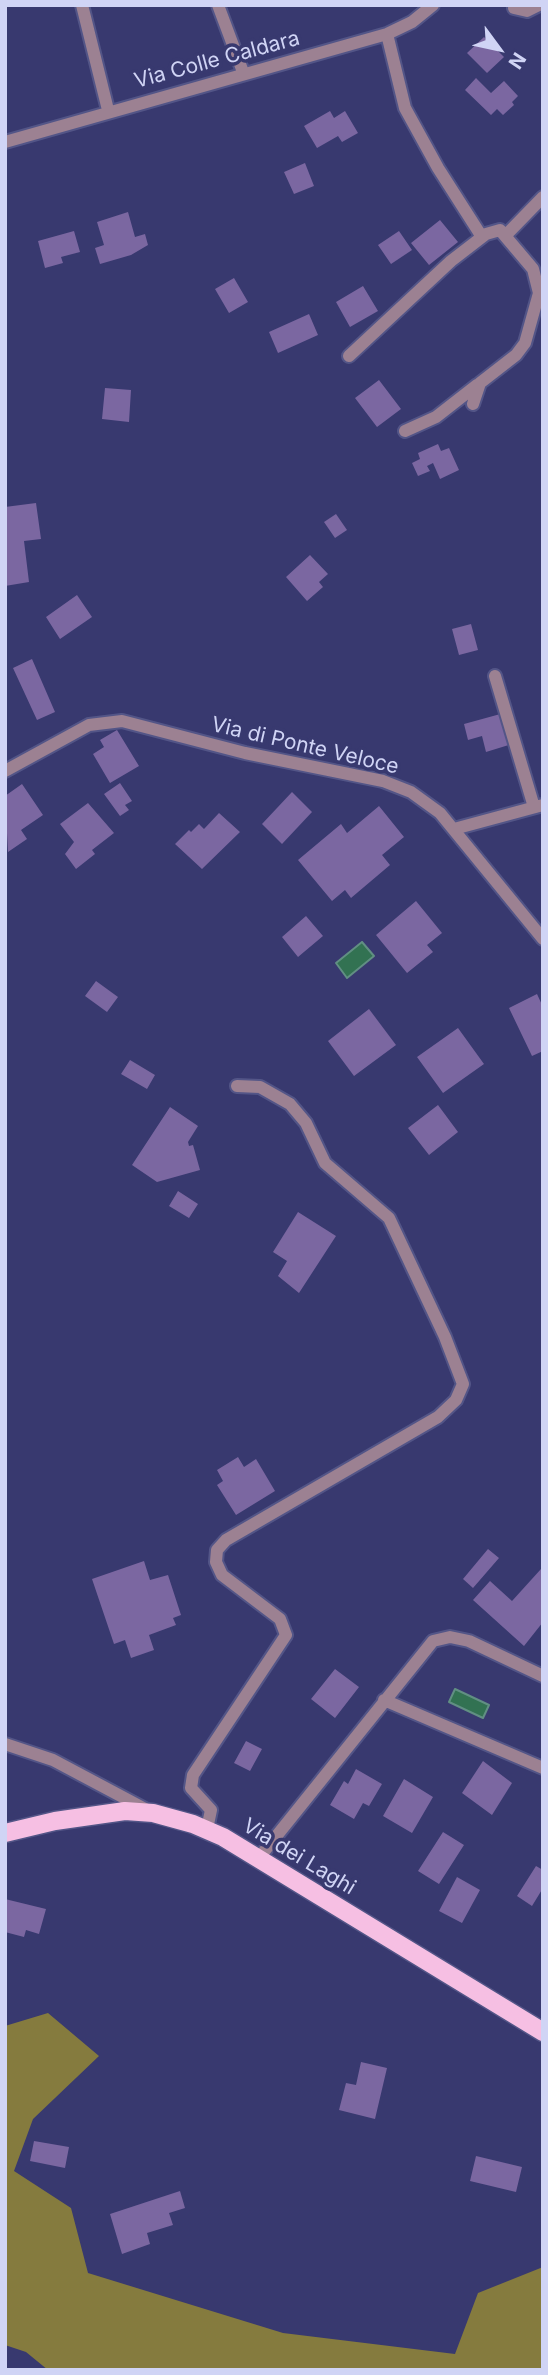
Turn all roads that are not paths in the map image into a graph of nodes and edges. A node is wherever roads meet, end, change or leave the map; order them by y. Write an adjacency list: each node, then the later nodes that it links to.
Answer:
1 (82, 5): 8 (street)
2 (218, 5): 7 (street)
3 (433, 5): 6 (street, Via Colle Caldara)
4 (539, 5): 5 (street)
5 (513, 8)
6 (387, 34): 7 (street, Via Colle Caldara); 12 (street)
7 (243, 72): 8 (street, Via Colle Caldara)
8 (108, 110): 9 (street, Via Colle Caldara)
9 (5, 142)
10 (543, 197): 11 (street)
11 (507, 234): 12 (street); 14 (street)
12 (482, 237): 13 (street)
13 (349, 356)
14 (480, 383): 15 (street); 16 (street)
15 (473, 404)
16 (405, 431)
17 (495, 676): 19 (street)
18 (5, 771): 20 (street, Via di Ponte Veloce)
19 (538, 806): 20 (street)
20 (454, 829): 21 (street, Via di Ponte Veloce)
21 (543, 939)
22 (237, 1086): 28 (street)
23 (543, 1676): 24 (street)
24 (384, 1700): 26 (street); 30 (street)
25 (5, 1744): 27 (street)
26 (543, 1768)
27 (153, 1813): 28 (main road, Via dei Laghi); 29 (main road, Via dei Laghi)
28 (207, 1829): 30 (main road, Via dei Laghi)
29 (5, 1833)
30 (258, 1859): 31 (main road, Via dei Laghi)
31 (543, 2032)

